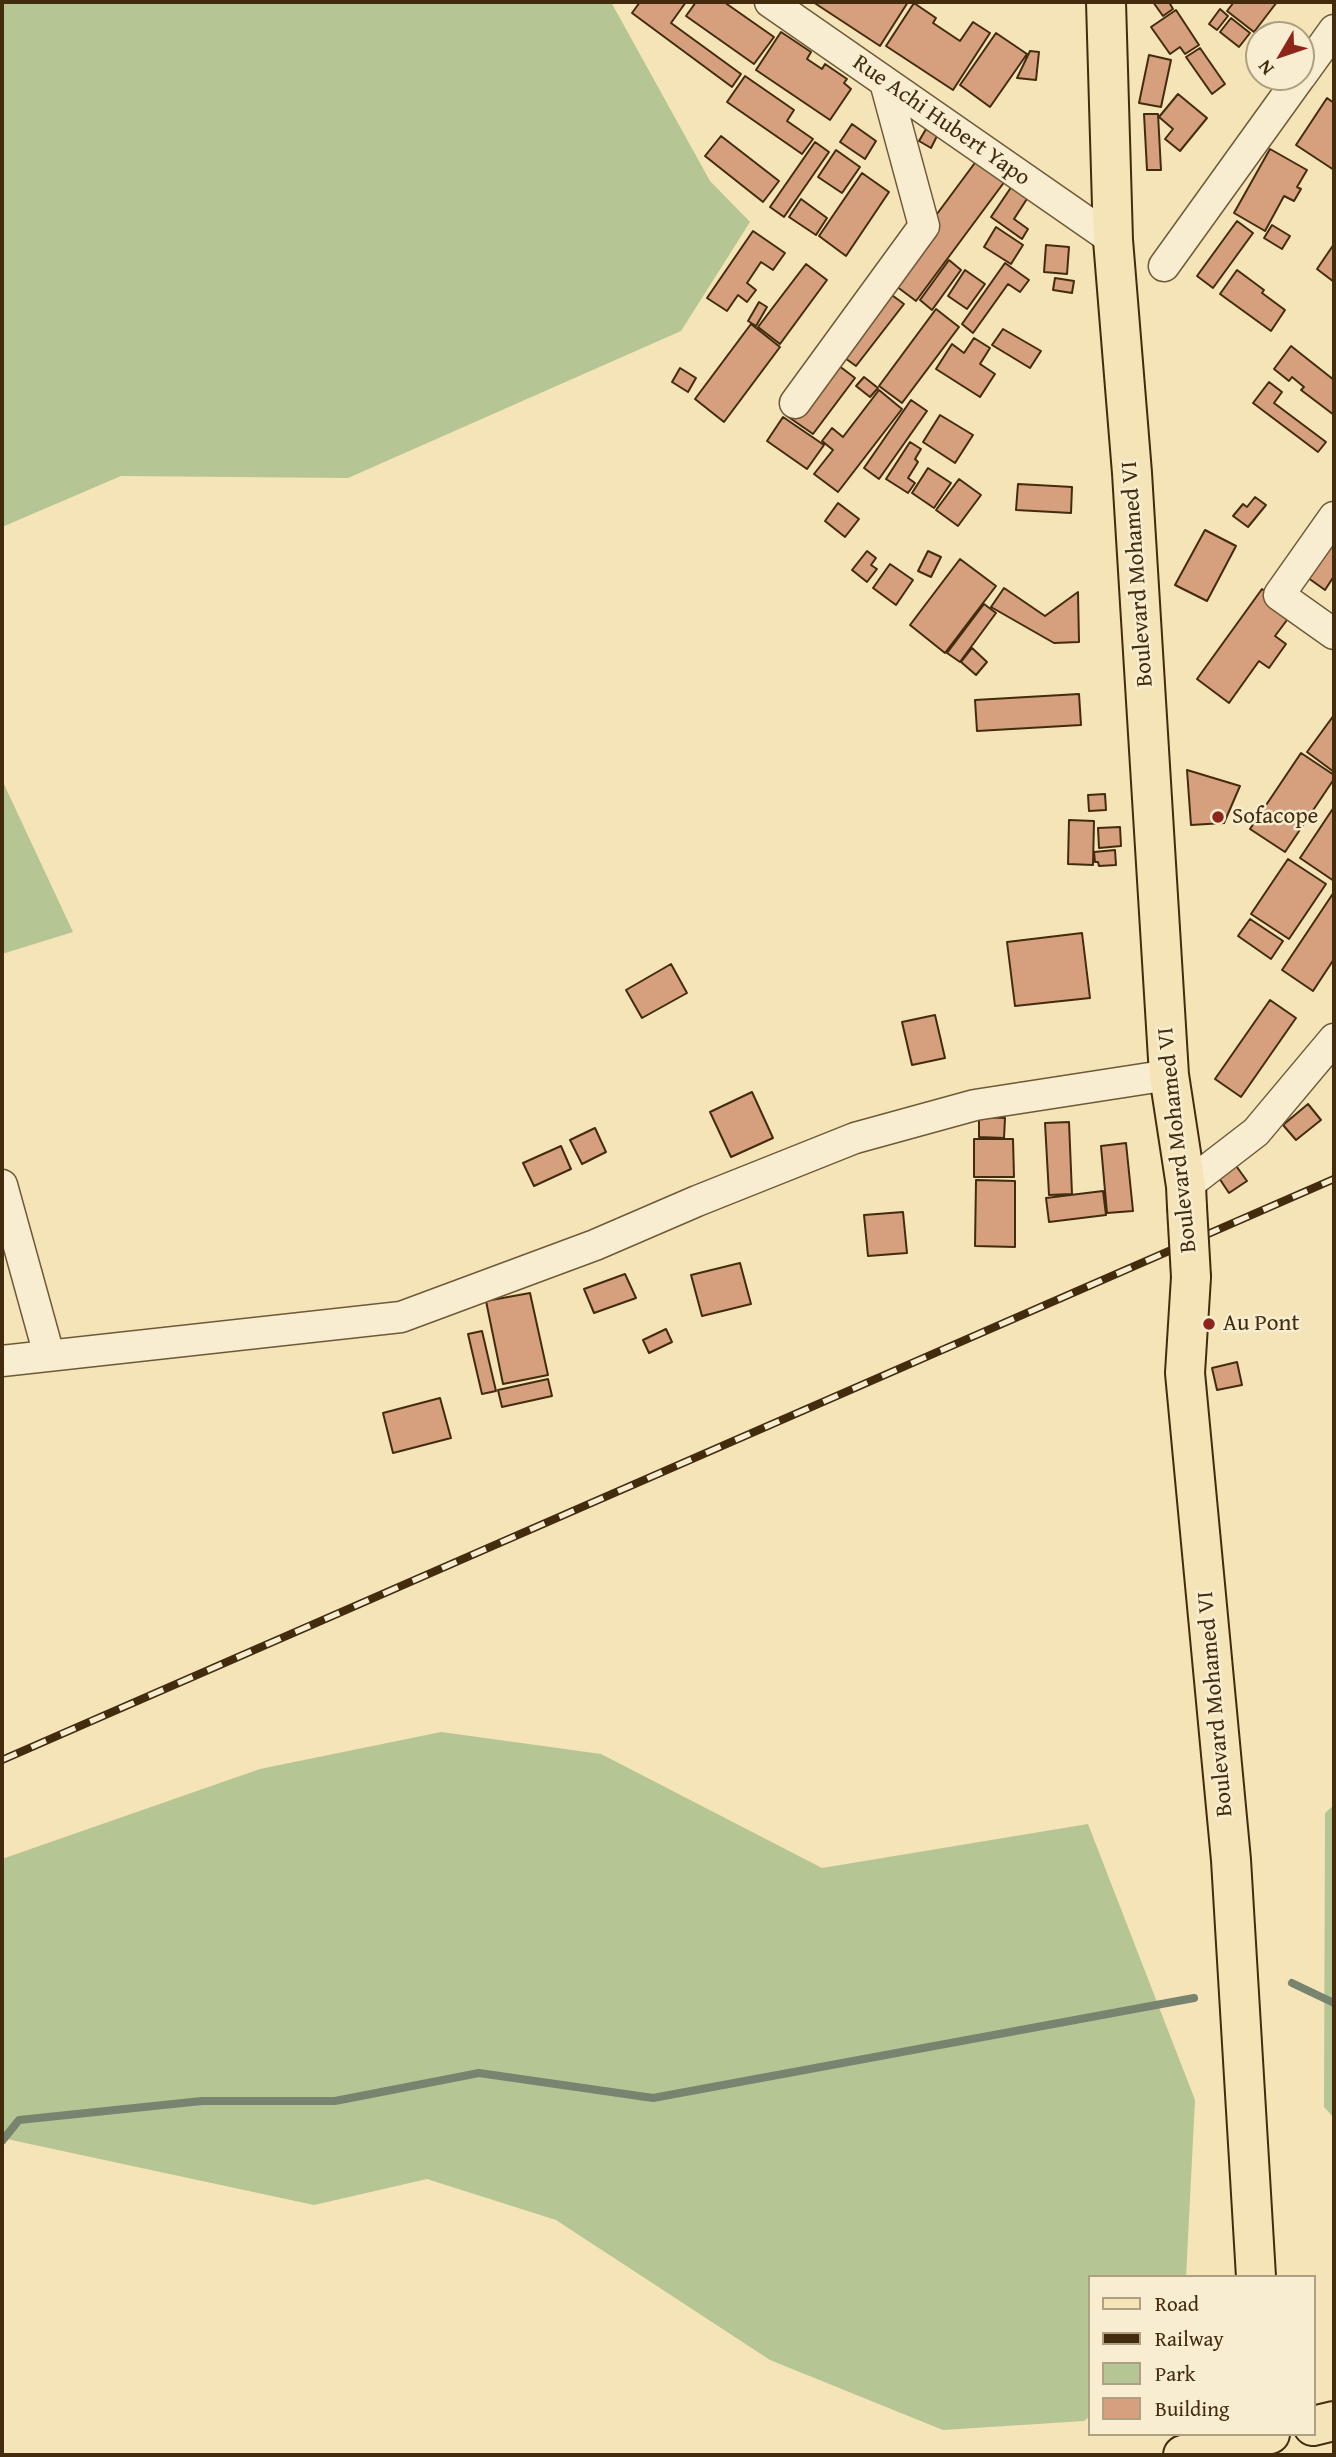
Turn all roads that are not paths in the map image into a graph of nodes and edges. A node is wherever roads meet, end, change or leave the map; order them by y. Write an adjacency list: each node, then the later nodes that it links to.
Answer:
1 (770, 2): 5 (street, Rue Achi Hubert Yapo)
2 (1103, 4): 7 (main road, Boulevard Mohamed VI)
3 (1334, 30): 4 (street)
4 (1315, 57)
5 (885, 82): 7 (street, Rue Achi Hubert Yapo); 9 (street)
6 (1291, 91): 8 (street)
7 (1113, 240): 13 (main road, Boulevard Mohamed VI)
8 (1164, 266)
9 (795, 403)
10 (1334, 517): 11 (street)
11 (1334, 634)
12 (1334, 1039): 15 (street)
13 (1169, 1075): 15 (main road, Boulevard Mohamed VI); 16 (street)
14 (2, 1185): 16 (street)
15 (1186, 1197): 18 (main road, Boulevard Mohamed VI, bridge)
16 (49, 1356): 17 (street)
17 (2, 1361)
18 (1256, 2275)
19 (1334, 2421): 20 (main road)
20 (1315, 2426)
21 (1264, 2436): 23 (main road)
22 (1274, 2436): 24 (main road)
23 (1183, 2455)
24 (1279, 2455)

